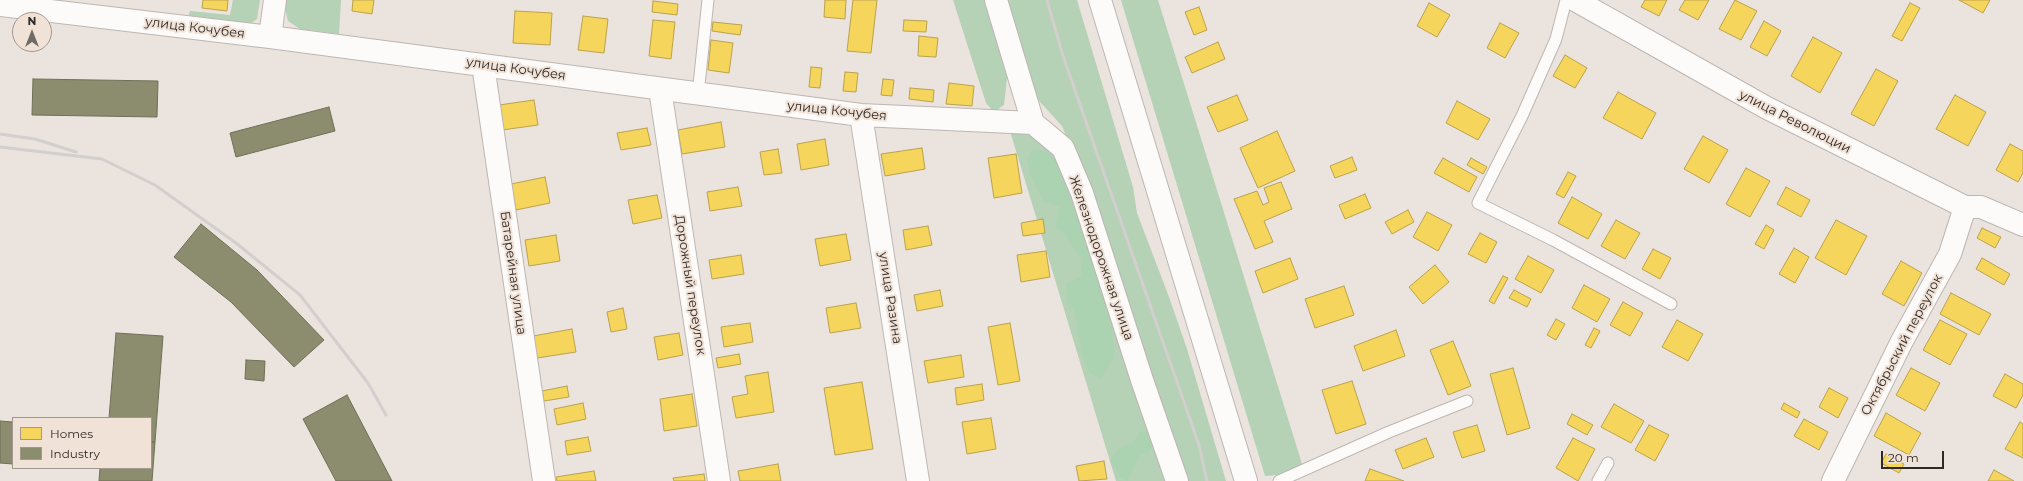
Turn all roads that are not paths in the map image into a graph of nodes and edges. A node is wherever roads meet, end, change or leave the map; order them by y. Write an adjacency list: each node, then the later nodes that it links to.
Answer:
1 (275, 0): 8 (street)
2 (708, 0): 11 (lane)
3 (996, 0): 13 (street)
4 (1100, 0): 23 (street)
5 (1566, 0): 16 (lane)
6 (1575, 0): 14 (street, улица Революции)
7 (0, 5): 8 (street, улица Кочубея)
8 (270, 37): 9 (street, улица Кочубея)
9 (483, 65): 10 (street, улица Кочубея); 19 (street, Батарейная улица)
10 (660, 89): 11 (street, улица Кочубея); 20 (street, Дорожный переулок)
11 (698, 94): 12 (street, улица Кочубея)
12 (861, 115): 13 (street, улица Кочубея); 21 (street, улица Разина)
13 (1032, 123): 22 (street, Железнодорожная улица)
14 (1965, 207): 15 (street, улица Революции); 26 (street, Октябрьский переулок)
15 (2023, 225)
16 (1671, 304)
17 (1467, 401): 24 (lane)
18 (1608, 463): 25 (lane)
19 (544, 481)
20 (719, 481)
21 (918, 481)
22 (1177, 481)
23 (1246, 481)
24 (1279, 481)
25 (1598, 481)
26 (1832, 481)

